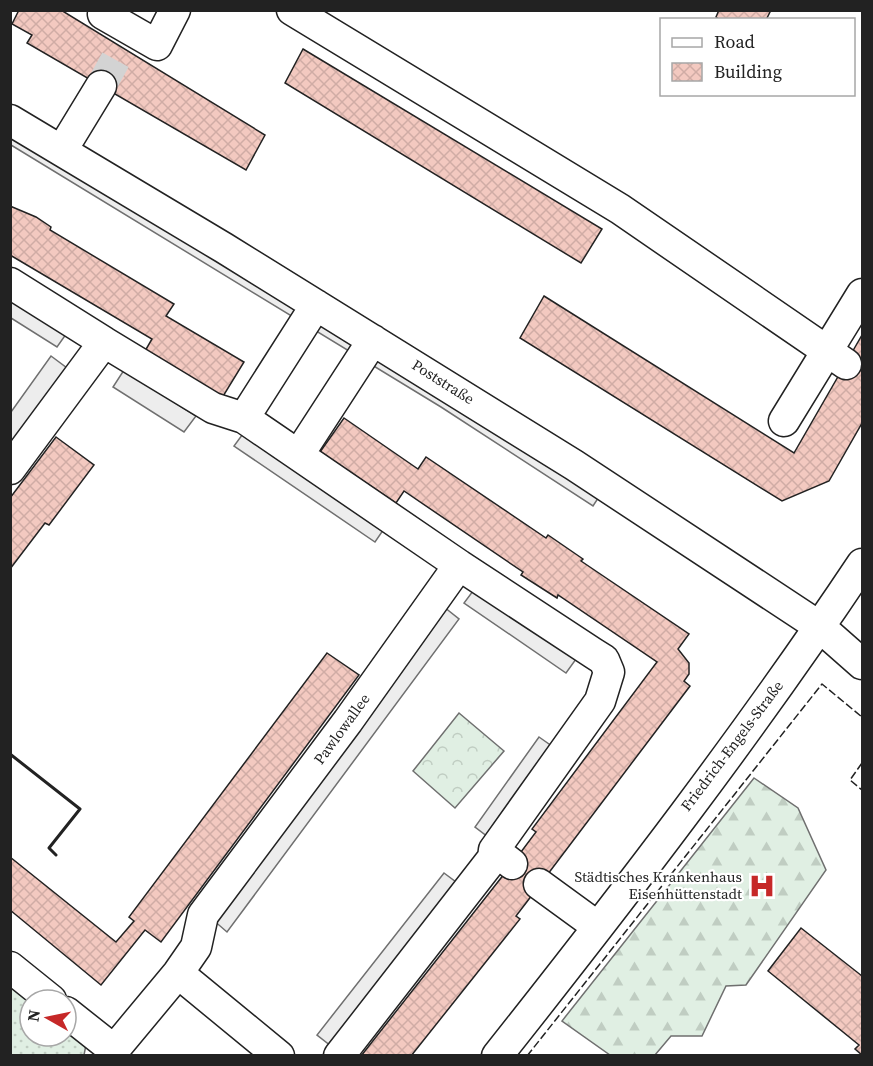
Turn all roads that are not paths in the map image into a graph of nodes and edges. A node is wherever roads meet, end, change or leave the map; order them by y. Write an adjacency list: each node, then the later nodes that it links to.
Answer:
1 (105, 10): 2 (street)
2 (175, 10)
3 (295, 12): 12 (street)
4 (100, 86): 6 (street)
5 (10, 120): 6 (street, Poststraße)
6 (62, 150): 9 (street, Poststraße)
7 (10, 283): 11 (street)
8 (862, 294): 12 (street)
9 (316, 305): 10 (street, Poststraße); 13 (street)
10 (373, 340): 15 (street); 19 (street, Poststraße)
11 (104, 342): 13 (street); 16 (street)
12 (837, 358): 14 (street)
13 (244, 418): 15 (street)
14 (784, 421)
15 (299, 454): 18 (street)
16 (10, 469)
17 (862, 564): 19 (street, Friedrich-Engels-Straße)
18 (459, 565): 24 (street, Pawlowallee); 29 (street)
19 (820, 627): 20 (street, Poststraße); 22 (street, Friedrich-Engels-Straße)
20 (862, 664)
21 (539, 884): 22 (street)
22 (598, 927): 30 (street, Friedrich-Engels-Straße)
23 (10, 967): 25 (street)
24 (178, 973): 27 (street, Pawlowallee); 28 (street)
25 (36, 988)
26 (78, 1023): 27 (street, Pawlowallee)
27 (112, 1053)
28 (279, 1056)
29 (339, 1056)
30 (497, 1056)

